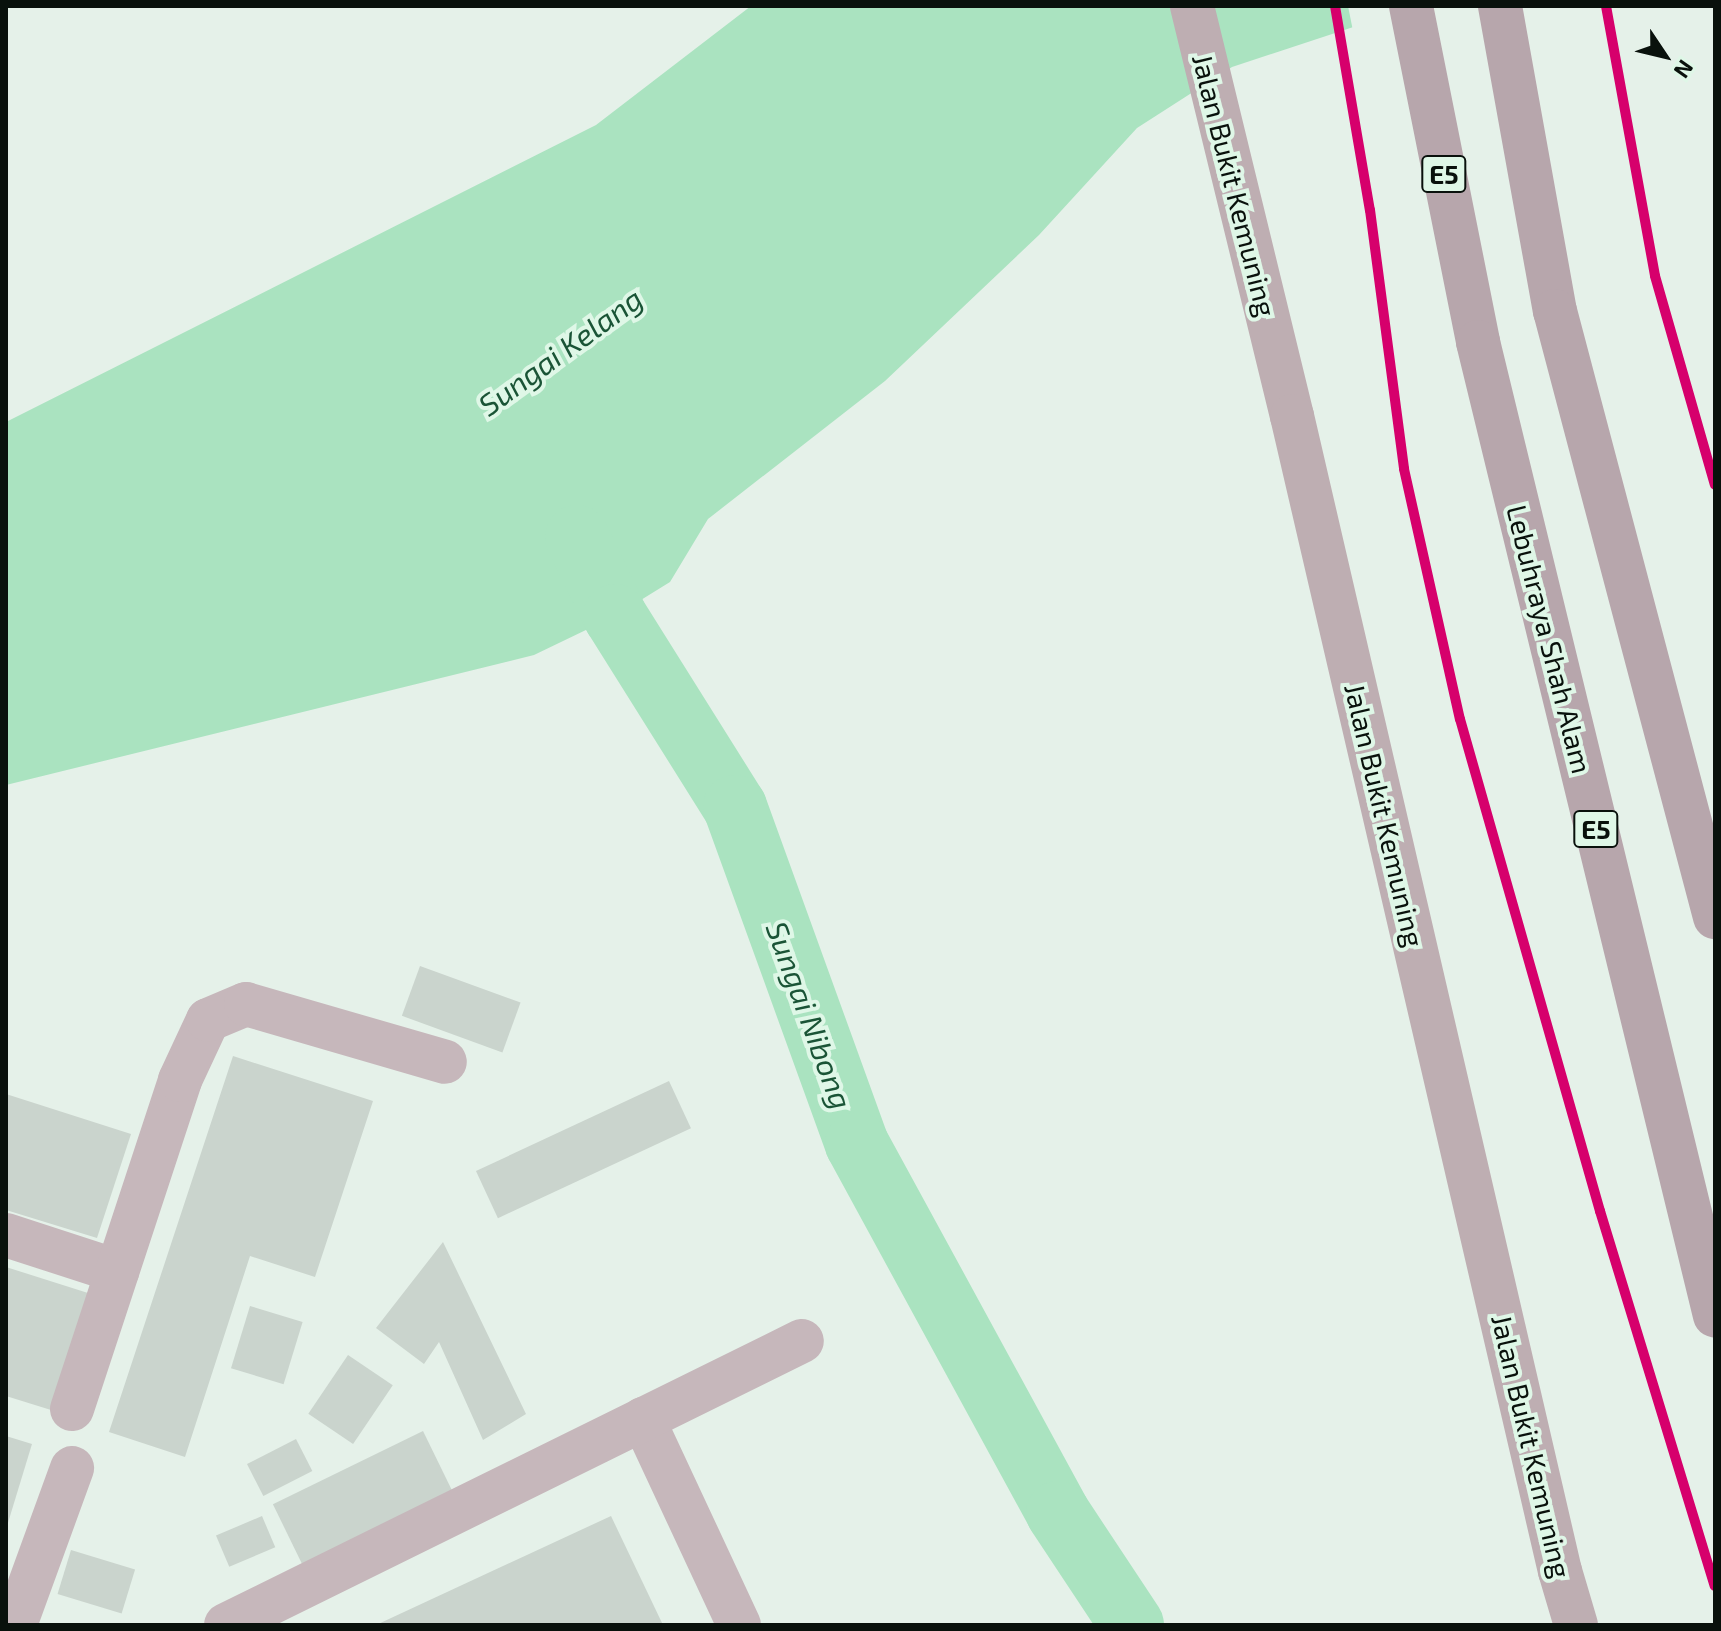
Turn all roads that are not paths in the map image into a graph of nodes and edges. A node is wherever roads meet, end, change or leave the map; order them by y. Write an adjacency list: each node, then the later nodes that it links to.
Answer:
1 (1192, 6): 16 (main road, Jalan Bukit Kemuning)
2 (1411, 6): 8 (highway, Lebuhraya Shah Alam / E5)
3 (1500, 6): 4 (highway)
4 (1715, 917)
5 (445, 1062): 7 (lane)
6 (6, 1235): 7 (lane)
7 (117, 1271): 10 (lane)
8 (1715, 1316)
9 (802, 1341): 11 (lane)
10 (72, 1409)
11 (643, 1419): 14 (lane); 15 (lane)
12 (72, 1468): 13 (lane)
13 (15, 1625)
14 (226, 1625)
15 (739, 1625)
16 (1576, 1625)

